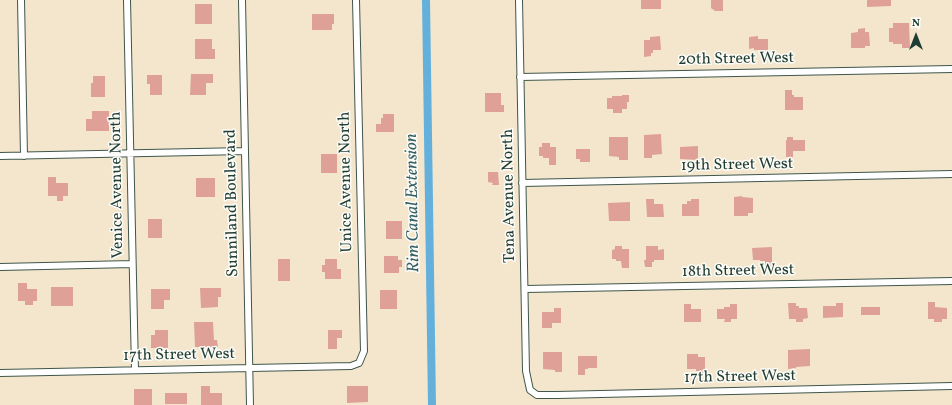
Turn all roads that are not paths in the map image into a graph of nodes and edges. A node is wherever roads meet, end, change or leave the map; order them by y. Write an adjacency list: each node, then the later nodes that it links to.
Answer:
1 (21, 0): 11 (street)
2 (127, 0): 9 (street, Venice Avenue North)
3 (242, 0): 8 (street, Sunniland Boulevard)
4 (356, 0): 18 (street, Unice Avenue North)
5 (519, 0): 7 (street, Tena Avenue North)
6 (952, 69): 7 (street, 20th Street West)
7 (520, 77): 13 (street, Tena Avenue North)
8 (245, 151): 9 (street); 19 (street, Sunniland Boulevard)
9 (130, 153): 11 (street); 14 (street, Venice Avenue North)
10 (0, 156): 11 (street)
11 (24, 156)
12 (952, 174): 13 (street, 19th Street West)
13 (522, 183): 17 (street, Tena Avenue North)
14 (132, 264): 15 (street); 20 (street, Venice Avenue North)
15 (0, 267)
16 (952, 281): 17 (street, 18th Street West)
17 (525, 289): 23 (street, Tena Avenue North)
18 (359, 363): 19 (street, 17th Street West)
19 (249, 368): 20 (street, 17th Street West); 24 (street, Sunniland Boulevard)
20 (135, 370): 21 (street, 17th Street West)
21 (0, 373)
22 (952, 386): 23 (street, 17th Street West)
23 (530, 390)
24 (250, 405)

